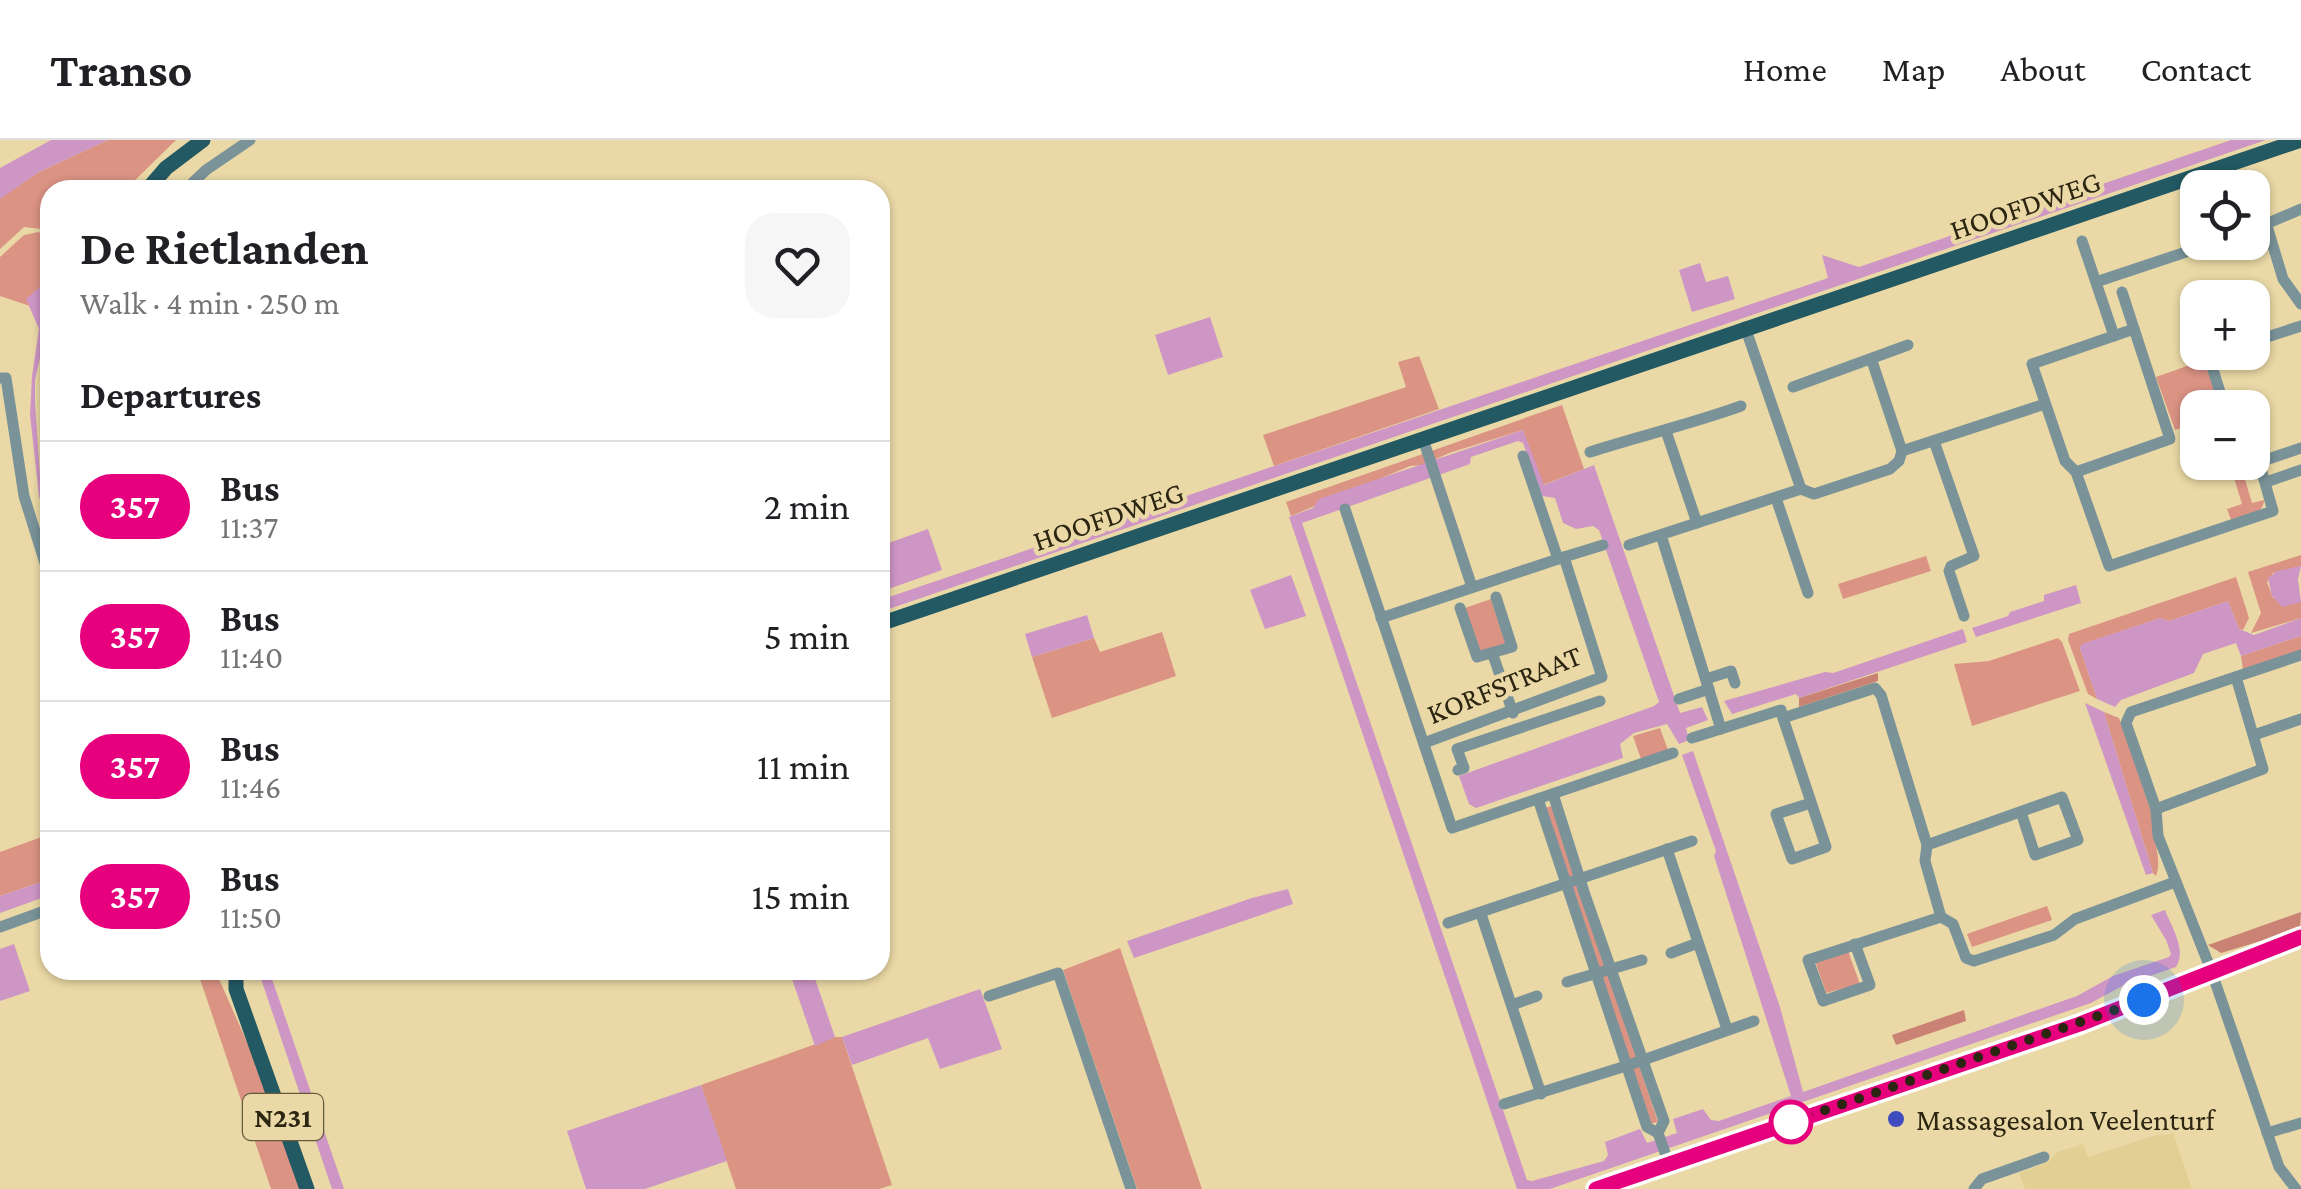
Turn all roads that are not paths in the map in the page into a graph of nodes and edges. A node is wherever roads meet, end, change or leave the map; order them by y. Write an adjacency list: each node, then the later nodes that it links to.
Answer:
1 (203, 140): 4 (main road)
2 (250, 140): 5 (street)
3 (2301, 140): 16 (main road, HOOFDWEG)
4 (156, 180)
5 (195, 180)
6 (2301, 209): 7 (street)
7 (2270, 224)
8 (2270, 236): 13 (street)
9 (2082, 242): 11 (street)
10 (2180, 254): 11 (street)
11 (2096, 282): 17 (street)
12 (2122, 292): 15 (street)
13 (2299, 296)
14 (2301, 326): 18 (street)
15 (2134, 329): 17 (street); 34 (street)
16 (1746, 331): 26 (main road, HOOFDWEG); 36 (street)
17 (2114, 336): 23 (street)
18 (2270, 336)
19 (1908, 345): 20 (street)
20 (1872, 361): 22 (street); 29 (street)
21 (0, 378): 42 (street)
22 (1793, 387)
23 (2045, 404): 27 (street); 34 (street)
24 (1741, 406): 25 (street)
25 (1666, 431): 30 (street); 39 (street)
26 (1423, 440): 45 (street); 51 (main road, HOOFDWEG)
27 (1934, 441): 29 (street); 49 (street)
28 (2301, 448): 32 (street)
29 (1902, 451): 36 (street)
30 (1590, 452)
31 (1523, 456): 44 (street, KORFSTRAAT)
32 (2270, 458)
33 (2301, 470): 35 (street)
34 (2076, 472): 35 (street)
35 (2266, 482)
36 (1801, 489): 37 (street)
37 (1776, 498): 39 (street); 46 (street)
38 (1345, 509): 50 (street)
39 (1696, 524): 40 (street)
40 (1661, 535): 43 (street); 56 (street)
41 (1602, 545): 44 (street)
42 (40, 546)
43 (1630, 546)
44 (1561, 558): 45 (street); 59 (street, KORFSTRAAT)
45 (1472, 586): 50 (street)
46 (1808, 593)
47 (1496, 597): 52 (street)
48 (1460, 608): 52 (street)
49 (1964, 616)
50 (1382, 618): 65 (street)
51 (890, 621)
52 (1493, 655): 59 (street)
53 (2301, 655): 54 (street)
54 (2236, 677): 63 (street); 71 (street)
55 (1735, 683): 56 (street)
56 (1707, 684): 57 (street); 62 (street)
57 (1679, 699)
58 (1600, 701): 67 (street)
59 (1513, 713): 65 (street, KORFSTRAAT)
60 (1783, 718): 62 (street); 70 (street); 74 (street)
61 (2301, 719): 63 (street)
62 (1721, 729): 64 (street)
63 (2254, 735): 71 (street)
64 (1692, 738)
65 (1424, 743): 69 (street)
66 (1673, 753): 68 (street)
67 (1458, 770)
68 (1553, 794): 69 (street); 76 (street)
69 (1538, 799): 78 (street)
70 (1811, 802): 70 (street)
71 (2156, 809): 77 (street)
72 (2021, 812): 72 (street); 74 (street)
73 (1692, 841): 75 (street)
74 (1927, 845): 81 (street)
75 (1667, 849): 76 (street); 85 (street)
76 (1580, 881): 78 (street); 89 (street)
77 (2175, 882): 81 (street); 90 (street)
78 (1565, 885): 80 (street); 91 (street)
79 (40, 913): 83 (street)
80 (1481, 914): 82 (street); 98 (street)
81 (1941, 917): 86 (street)
82 (1448, 923)
83 (0, 927)
84 (2300, 940): 90 (street)
85 (1698, 943): 87 (street); 100 (street)
86 (1855, 944): 86 (street)
87 (1671, 953)
88 (1642, 960): 89 (street)
89 (1611, 970): 91 (street); 101 (street)
90 (2211, 970): 107 (street); 109 (street)
91 (1594, 974): 94 (street); 102 (street)
92 (229, 980): 95 (main road, N231)
93 (236, 980): 95 (main road, N231)
94 (1568, 982)
95 (236, 989): 112 (main road, N231)
96 (989, 996): 113 (street)
97 (1537, 996): 98 (street)
98 (1512, 1005): 103 (street)
99 (1754, 1022): 100 (street)
100 (1727, 1029): 101 (street)
101 (1644, 1060): 102 (street); 106 (street)
102 (1626, 1066): 103 (street); 106 (street)
103 (1541, 1094): 104 (street)
104 (1504, 1104)
105 (2301, 1122): 107 (street)
106 (1659, 1134): 109 (street)
107 (2267, 1134): 116 (street)
108 (2044, 1157): 115 (street)
109 (1668, 1160): 110 (street)
110 (1646, 1172): 111 (street); 114 (street)
111 (1651, 1187)
112 (308, 1189)
113 (1132, 1189)
114 (1596, 1189)
115 (1974, 1189)
116 (2296, 1189)

